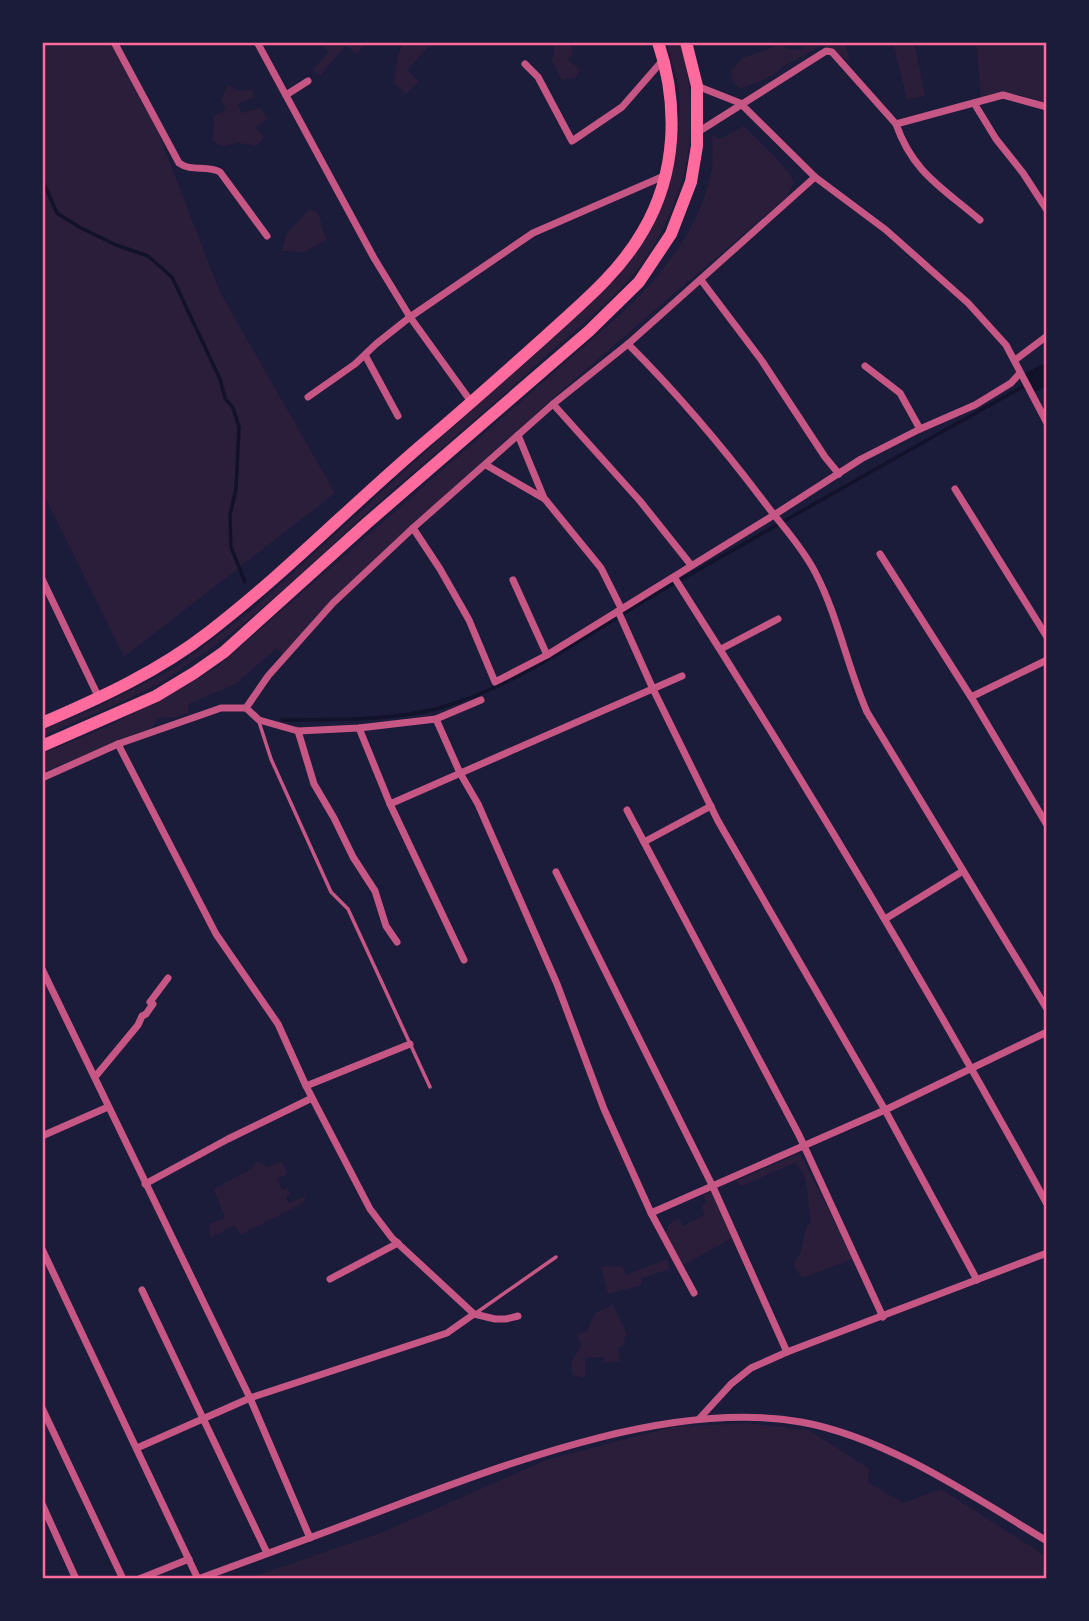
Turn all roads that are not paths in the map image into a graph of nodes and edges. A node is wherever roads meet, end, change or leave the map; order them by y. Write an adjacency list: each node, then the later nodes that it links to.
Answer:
1 (114, 42): 19 (street)
2 (257, 42): 9 (street)
3 (658, 42): 5 (main road)
4 (686, 42): 8 (main road)
5 (664, 60): 6 (street); 15 (main road)
6 (525, 64)
7 (308, 81): 9 (street)
8 (697, 86): 10 (street); 14 (main road)
9 (286, 95): 21 (street)
10 (740, 103): 13 (street); 14 (street); 16 (street)
11 (974, 103): 12 (street); 13 (street); 17 (street)
12 (1047, 107)
13 (896, 124): 18 (street)
14 (698, 132): 64 (main road)
15 (665, 176): 21 (street); 29 (main road)
16 (815, 177): 20 (street); 25 (street)
17 (1047, 210)
18 (980, 220)
19 (267, 236)
20 (701, 280): 23 (street); 36 (street)
21 (410, 317): 24 (street); 29 (street)
22 (1047, 336): 25 (street)
23 (628, 344): 30 (street); 39 (street)
24 (365, 355): 28 (street); 31 (street)
25 (1015, 360): 27 (street)
26 (866, 366): 33 (street)
27 (1021, 376): 32 (street); 33 (street)
28 (308, 397)
29 (472, 403): 55 (main road)
30 (553, 404): 34 (street); 42 (street)
31 (398, 416)
32 (1047, 423)
33 (920, 429): 36 (street)
34 (518, 435): 35 (street); 38 (street)
35 (486, 465): 38 (street); 40 (street)
36 (839, 474): 39 (street)
37 (955, 489): 48 (street)
38 (544, 498): 46 (street)
39 (776, 517): 42 (street); 72 (street)
40 (413, 528): 50 (street); 57 (street)
41 (880, 554): 54 (street)
42 (691, 565): 45 (street)
43 (42, 579): 55 (street)
44 (513, 580): 50 (street)
45 (676, 581): 46 (street); 49 (street)
46 (620, 609): 50 (street); 53 (street)
47 (778, 619): 49 (street)
48 (1047, 637)
49 (721, 649): 74 (street)
50 (547, 655)
51 (1047, 660): 54 (street)
52 (682, 676): 53 (street)
53 (653, 689): 65 (street); 68 (street)
54 (971, 697): 70 (street)
55 (99, 698): 60 (main road)
56 (481, 700): 58 (street)
57 (246, 708): 59 (street); 63 (street)
58 (436, 719): 61 (street); 65 (street)
59 (259, 720): 62 (street); 81 (lane)
60 (42, 723)
61 (359, 728): 62 (street); 67 (street)
62 (298, 731): 75 (street)
63 (118, 744): 66 (street); 84 (street)
64 (42, 746)
65 (460, 773): 67 (street); 94 (street)
66 (42, 778)
67 (390, 804): 76 (street)
68 (711, 806): 71 (street); 88 (street)
69 (627, 810): 71 (street)
70 (1047, 825)
71 (644, 842): 90 (street)
72 (963, 871): 74 (street); 79 (street)
73 (556, 872): 92 (street)
74 (885, 919): 82 (street)
75 (397, 943)
76 (464, 960)
77 (42, 969): 83 (street)
78 (168, 978): 83 (street)
79 (1047, 1009)
80 (1047, 1031): 82 (street)
81 (410, 1044): 84 (street); 85 (lane)
82 (972, 1068): 88 (street); 93 (street)
83 (95, 1077): 87 (street)
84 (306, 1086): 86 (street)
85 (430, 1087)
86 (312, 1098): 91 (street); 95 (street)
87 (108, 1107): 89 (street); 91 (street)
88 (885, 1110): 90 (street); 102 (street)
89 (42, 1136)
90 (805, 1146): 92 (street); 107 (street)
91 (145, 1184): 109 (street)
92 (713, 1187): 94 (street); 108 (street)
93 (1047, 1204)
94 (651, 1213): 104 (street)
95 (398, 1243): 101 (street); 105 (street)
96 (42, 1249): 99 (street)
97 (1047, 1253): 102 (street)
98 (556, 1257): 105 (lane)
99 (53, 1271): 100 (street); 113 (street)
100 (42, 1276)
101 (330, 1279)
102 (977, 1280): 107 (street)
103 (142, 1290): 111 (street)
104 (694, 1293)
105 (474, 1314): 106 (street); 109 (street)
106 (518, 1316)
107 (883, 1317): 108 (street)
108 (787, 1352): 112 (street)
109 (250, 1398): 111 (street); 115 (street)
110 (42, 1408): 120 (street)
111 (204, 1418): 113 (street); 117 (street)
112 (699, 1419): 115 (street); 116 (street)
113 (137, 1448): 118 (street)
114 (42, 1504): 119 (street)
115 (310, 1538): 117 (street)
116 (1047, 1541)
117 (267, 1553): 122 (street)
118 (188, 1559): 121 (street); 122 (street)
119 (76, 1579)
120 (123, 1579)
121 (139, 1579)
122 (198, 1579)

